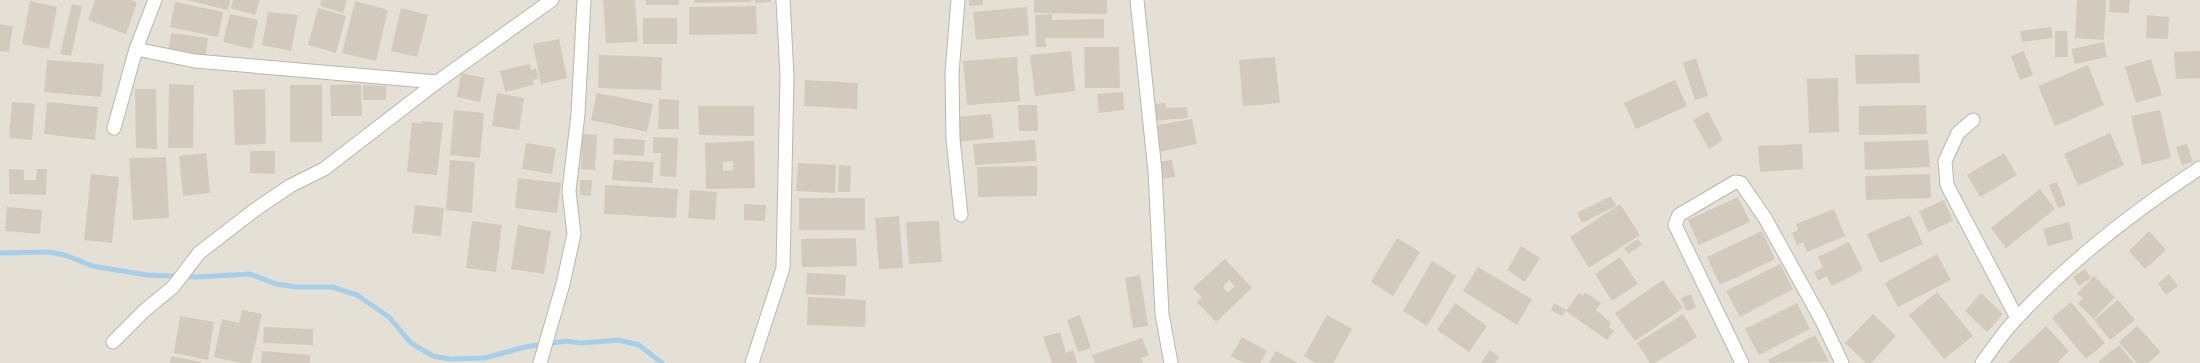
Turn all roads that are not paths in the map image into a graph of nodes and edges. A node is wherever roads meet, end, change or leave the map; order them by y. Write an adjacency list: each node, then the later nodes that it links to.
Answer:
1 (155, 0): 7 (street)
2 (552, 0): 8 (street)
3 (584, 0): 15 (street)
4 (783, 0): 16 (street)
5 (958, 0): 12 (street)
6 (1137, 0): 17 (street)
7 (136, 50): 8 (street); 10 (street)
8 (437, 82): 14 (street)
9 (1973, 120): 13 (street)
10 (114, 128)
11 (2200, 168): 13 (street)
12 (962, 215)
13 (2017, 318): 20 (street)
14 (113, 342)
15 (540, 363)
16 (752, 363)
17 (1171, 363)
18 (1742, 363): 19 (street)
19 (1842, 363)
20 (1982, 363)

